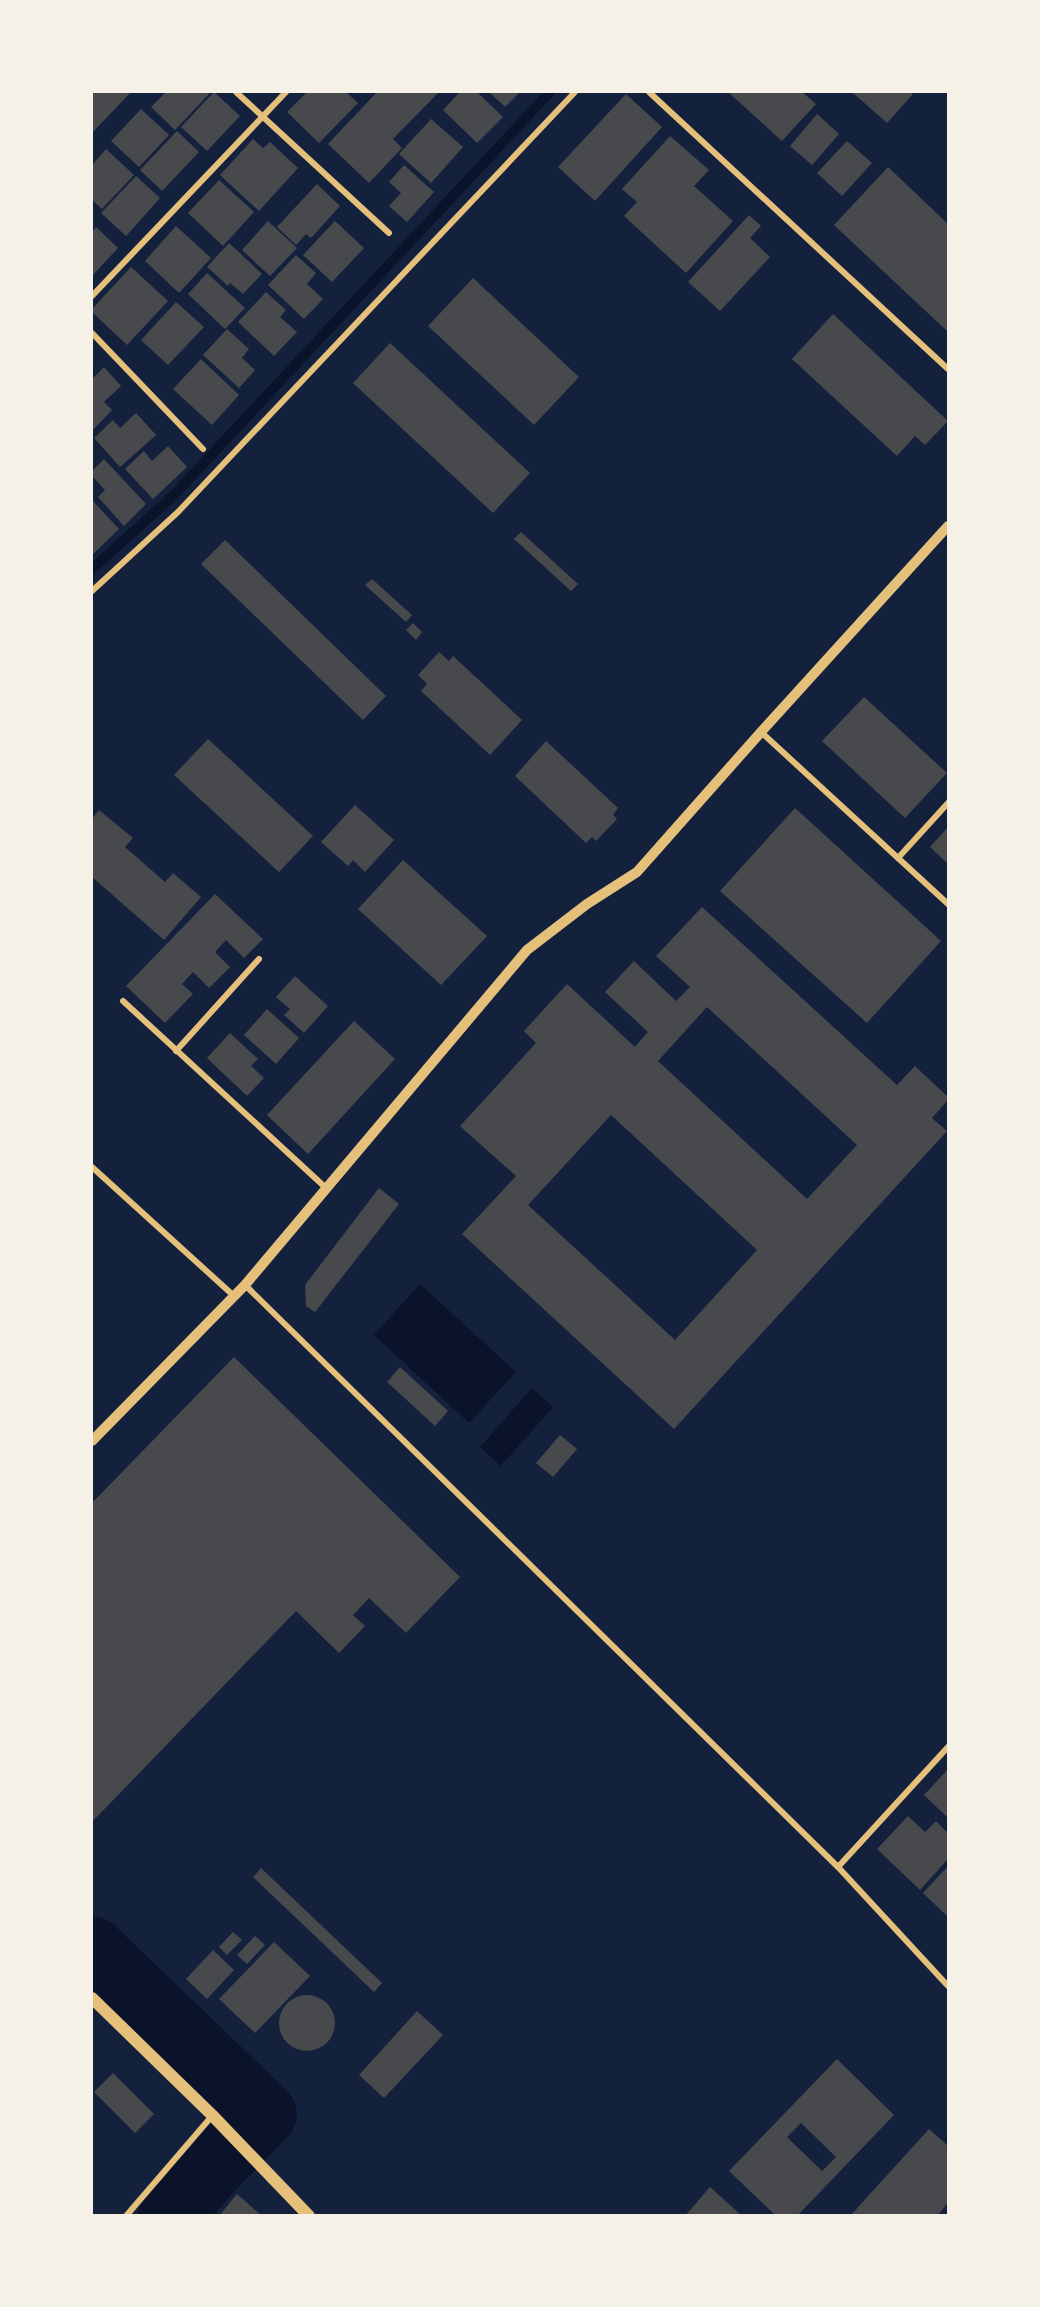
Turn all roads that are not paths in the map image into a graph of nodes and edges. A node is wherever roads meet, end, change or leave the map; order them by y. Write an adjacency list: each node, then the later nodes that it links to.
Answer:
1 (236, 92): 5 (street)
2 (286, 92): 5 (street)
3 (575, 92): 12 (street)
4 (649, 92): 9 (street)
5 (263, 116): 6 (street); 7 (street)
6 (389, 233)
7 (92, 296)
8 (92, 333): 10 (street)
9 (948, 369)
10 (203, 449)
11 (948, 526): 13 (street)
12 (92, 591)
13 (761, 732): 15 (street); 21 (street)
14 (948, 802): 15 (street)
15 (898, 858): 16 (street)
16 (948, 904)
17 (260, 959): 19 (street)
18 (123, 1001): 19 (street)
19 (176, 1051): 21 (street)
20 (92, 1167): 23 (street)
21 (326, 1188): 22 (street)
22 (245, 1285): 23 (street); 26 (street)
23 (234, 1296): 24 (street)
24 (92, 1442)
25 (948, 1747): 26 (street)
26 (838, 1867): 27 (street)
27 (948, 1986)
28 (92, 1998): 29 (main road)
29 (212, 2115): 30 (street); 31 (main road)
30 (126, 2216)
31 (309, 2216)

